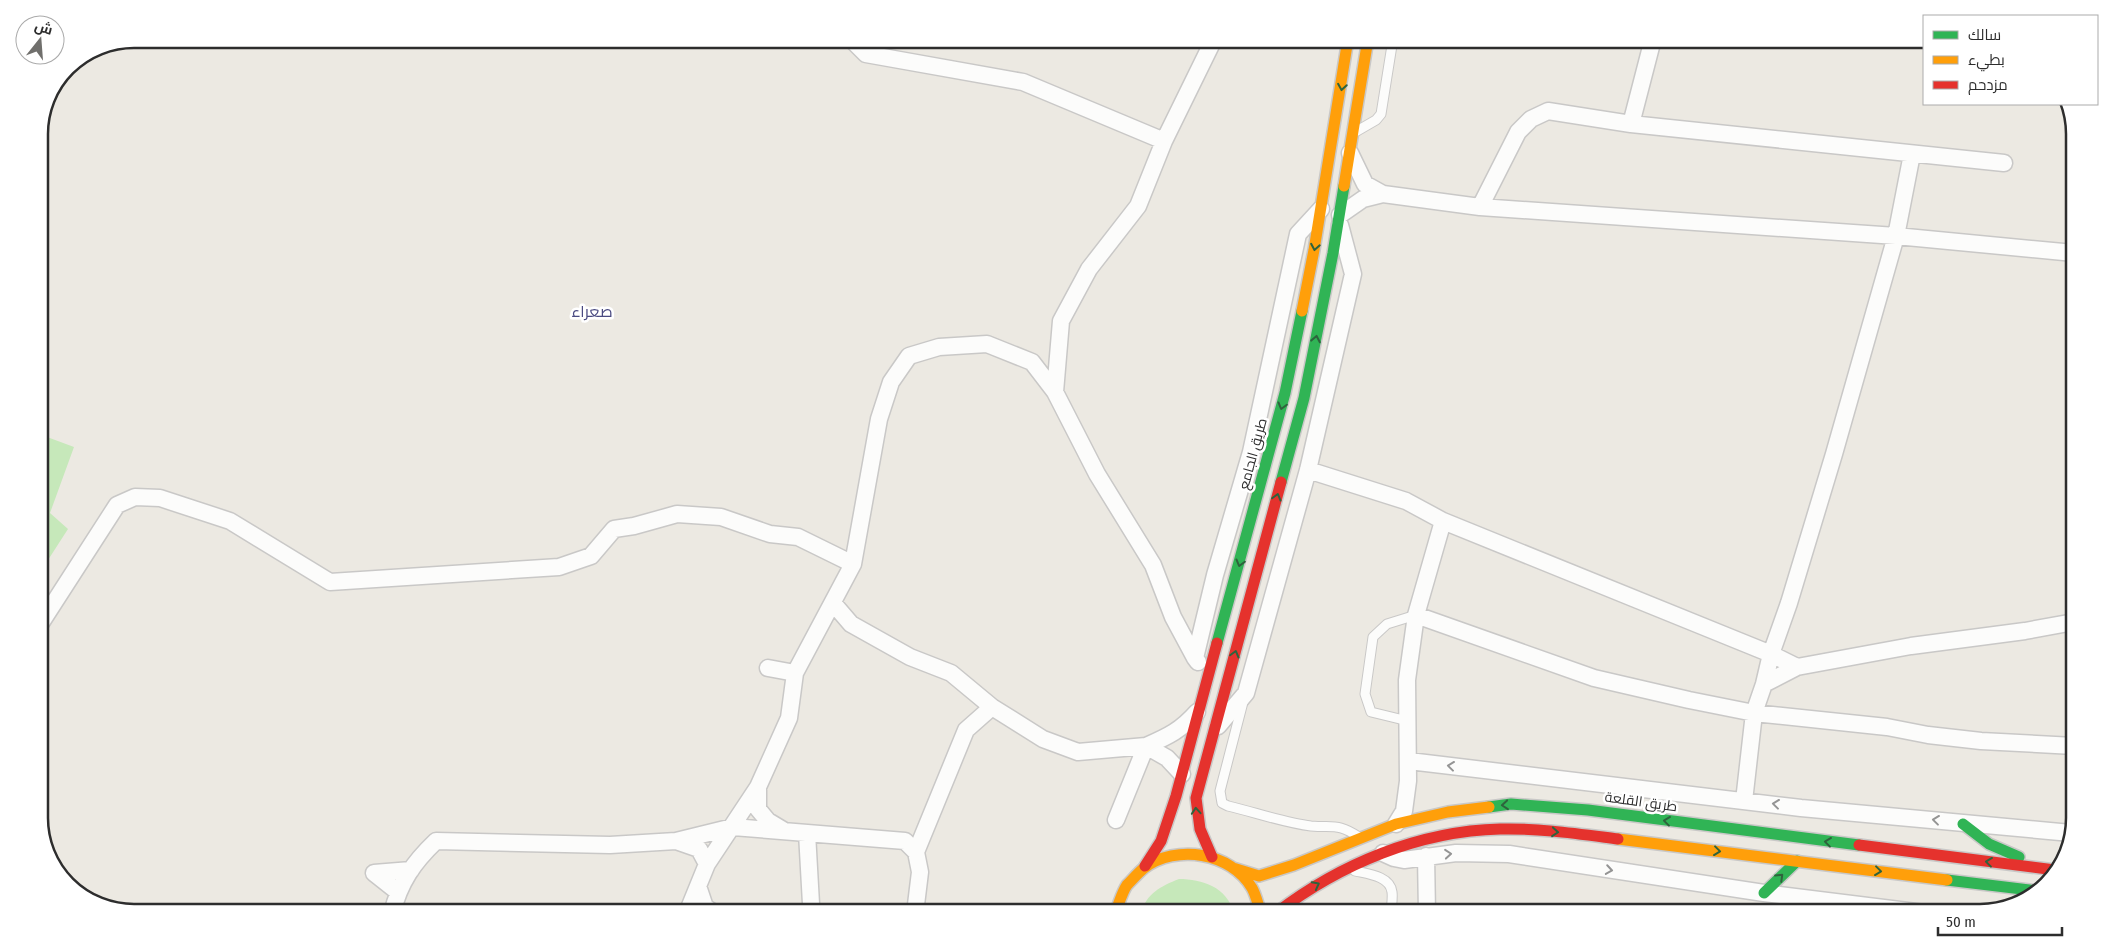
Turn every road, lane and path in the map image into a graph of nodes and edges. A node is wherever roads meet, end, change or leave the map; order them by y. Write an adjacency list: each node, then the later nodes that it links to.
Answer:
1 (860, 48): 9 (street)
2 (1210, 48): 9 (street)
3 (1344, 48): 15 (main road, طريق الجامع, one-way to 15)
4 (1367, 48): 8 (main road)
5 (1392, 48): 8 (lane)
6 (1651, 48): 7 (street)
7 (1631, 124): 11 (street); 14 (street)
8 (1353, 134): 10 (main road)
9 (1164, 142): 19 (street)
10 (1350, 153): 13 (street); 16 (main road)
11 (1912, 154): 12 (street); 17 (street)
12 (2004, 163)
13 (1383, 194): 14 (street); 16 (street)
14 (1480, 208): 17 (street)
15 (1321, 209): 30 (street); 34 (main road, طريق الجامع, one-way to 34)
16 (1339, 217): 20 (street); 41 (main road, one-way to 16)
17 (1896, 236): 18 (street); 29 (street)
18 (2065, 252)
19 (1055, 392): 22 (street); 30 (street)
20 (1308, 470): 21 (street); 36 (street)
21 (1443, 521): 25 (street); 29 (street)
22 (853, 564): 23 (street); 24 (street)
23 (833, 603): 26 (street); 28 (street)
24 (48, 612)
25 (1416, 616): 39 (street); 40 (street); 40 (lane)
26 (851, 624): 28 (street); 37 (street)
27 (2066, 624): 31 (street)
28 (818, 633): 33 (street)
29 (1771, 654): 31 (street); 35 (street)
30 (1195, 658): 34 (street)
31 (1797, 667): 35 (street)
32 (768, 668): 33 (street)
33 (795, 673): 46 (street)
34 (1208, 680): 38 (main road, طريق الجامع)
35 (1764, 684): 39 (street)
36 (1246, 692): 41 (street); 55 (lane)
37 (992, 707): 42 (street); 57 (street)
38 (1200, 708): 42 (street); 45 (main road, طريق الجامع)
39 (1754, 713): 43 (street); 47 (street)
40 (1408, 721): 44 (street)
41 (1214, 731): 60 (main road, one-way to 41)
42 (1146, 746): 45 (street); 48 (street)
43 (2066, 746)
44 (1409, 761): 47 (street, one-way to 44); 49 (street)
45 (1182, 774): 63 (main road, طريق الجامع)
46 (758, 787): 51 (street); 52 (street)
47 (1744, 801): 50 (street, one-way to 47)
48 (1116, 820)
49 (1396, 824): 55 (main road, طريق القلعة); 66 (main road, طريق القلعة, one-way to 49)
50 (1963, 824): 53 (street); 64 (main road)
51 (733, 827): 52 (street); 56 (street); 62 (street)
52 (784, 831): 54 (street)
53 (2064, 832)
54 (807, 833): 57 (street); 78 (street)
55 (1361, 838): 65 (main road, طريق القلعة)
56 (676, 841): 62 (street); 68 (street)
57 (916, 852): 79 (street)
58 (1383, 854): 59 (street); 61 (main road, one-way to 61); 67 (main road)
59 (1426, 856): 73 (street, one-way to 73); 84 (street)
60 (1212, 857): 63 (main road); 65 (main road)
61 (1797, 861): 69 (main road, one-way to 69); 73 (main road, one-way to 61)
62 (707, 864): 70 (street)
63 (1145, 866): 80 (main road)
64 (2051, 867)
65 (1233, 868): 81 (main road)
66 (2050, 868)
67 (1346, 869): 82 (main road, one-way to 67); 83 (lane)
68 (411, 870): 72 (street); 72 (street)
69 (1984, 884): 71 (main road); 74 (main road)
70 (698, 886): 76 (street); 77 (street)
71 (2027, 890)
72 (398, 892): 75 (street)
73 (1764, 893): 85 (street)
74 (2010, 899)
75 (395, 904)
76 (691, 904)
77 (704, 904)
78 (810, 904)
79 (916, 904)
80 (1117, 904)
81 (1258, 904)
82 (1287, 904)
83 (1391, 904)
84 (1427, 904)
85 (1852, 904)

